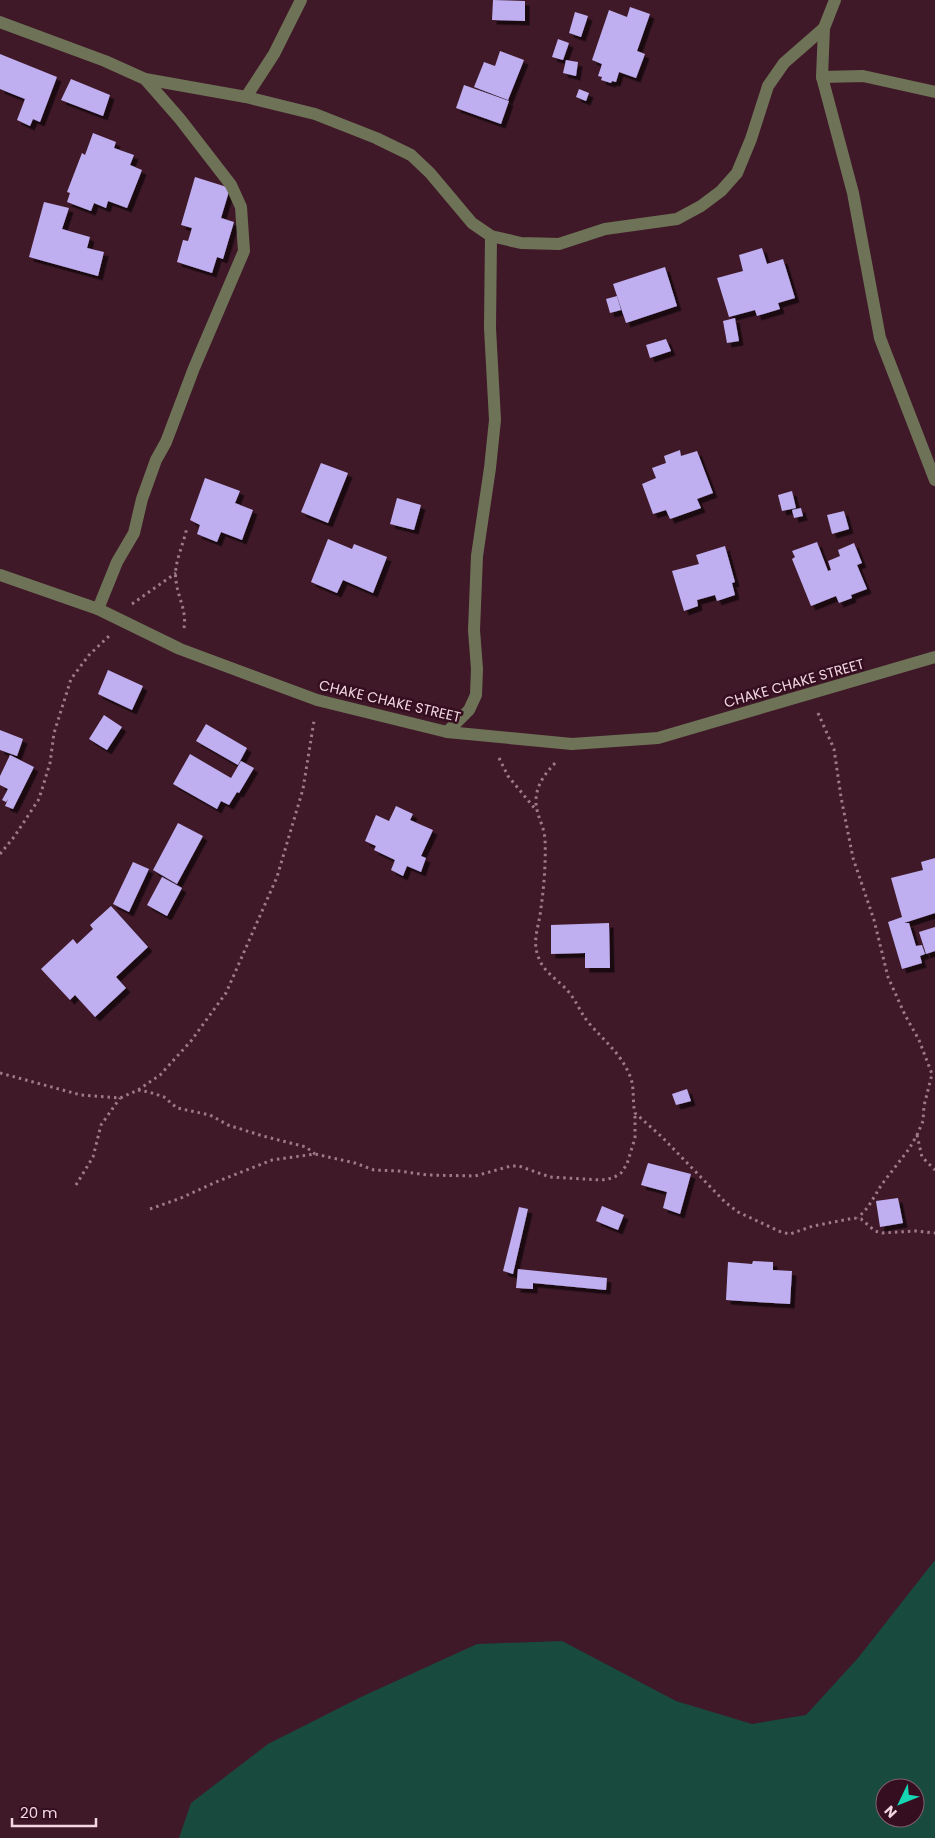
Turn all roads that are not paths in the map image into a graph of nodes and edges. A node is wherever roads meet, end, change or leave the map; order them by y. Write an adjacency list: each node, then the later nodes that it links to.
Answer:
1 (301, 0): 8 (street)
2 (835, 0): 4 (street)
3 (0, 22): 6 (street)
4 (824, 28): 5 (street); 9 (street)
5 (822, 77): 7 (street); 10 (street)
6 (145, 79): 8 (street); 12 (street)
7 (935, 92)
8 (246, 98): 9 (street)
9 (491, 236): 14 (street)
10 (935, 480)
11 (0, 575): 12 (street, CHAKE CHAKE STREET)
12 (98, 609): 14 (street, CHAKE CHAKE STREET)
13 (935, 657): 14 (street, CHAKE CHAKE STREET)
14 (447, 732)

